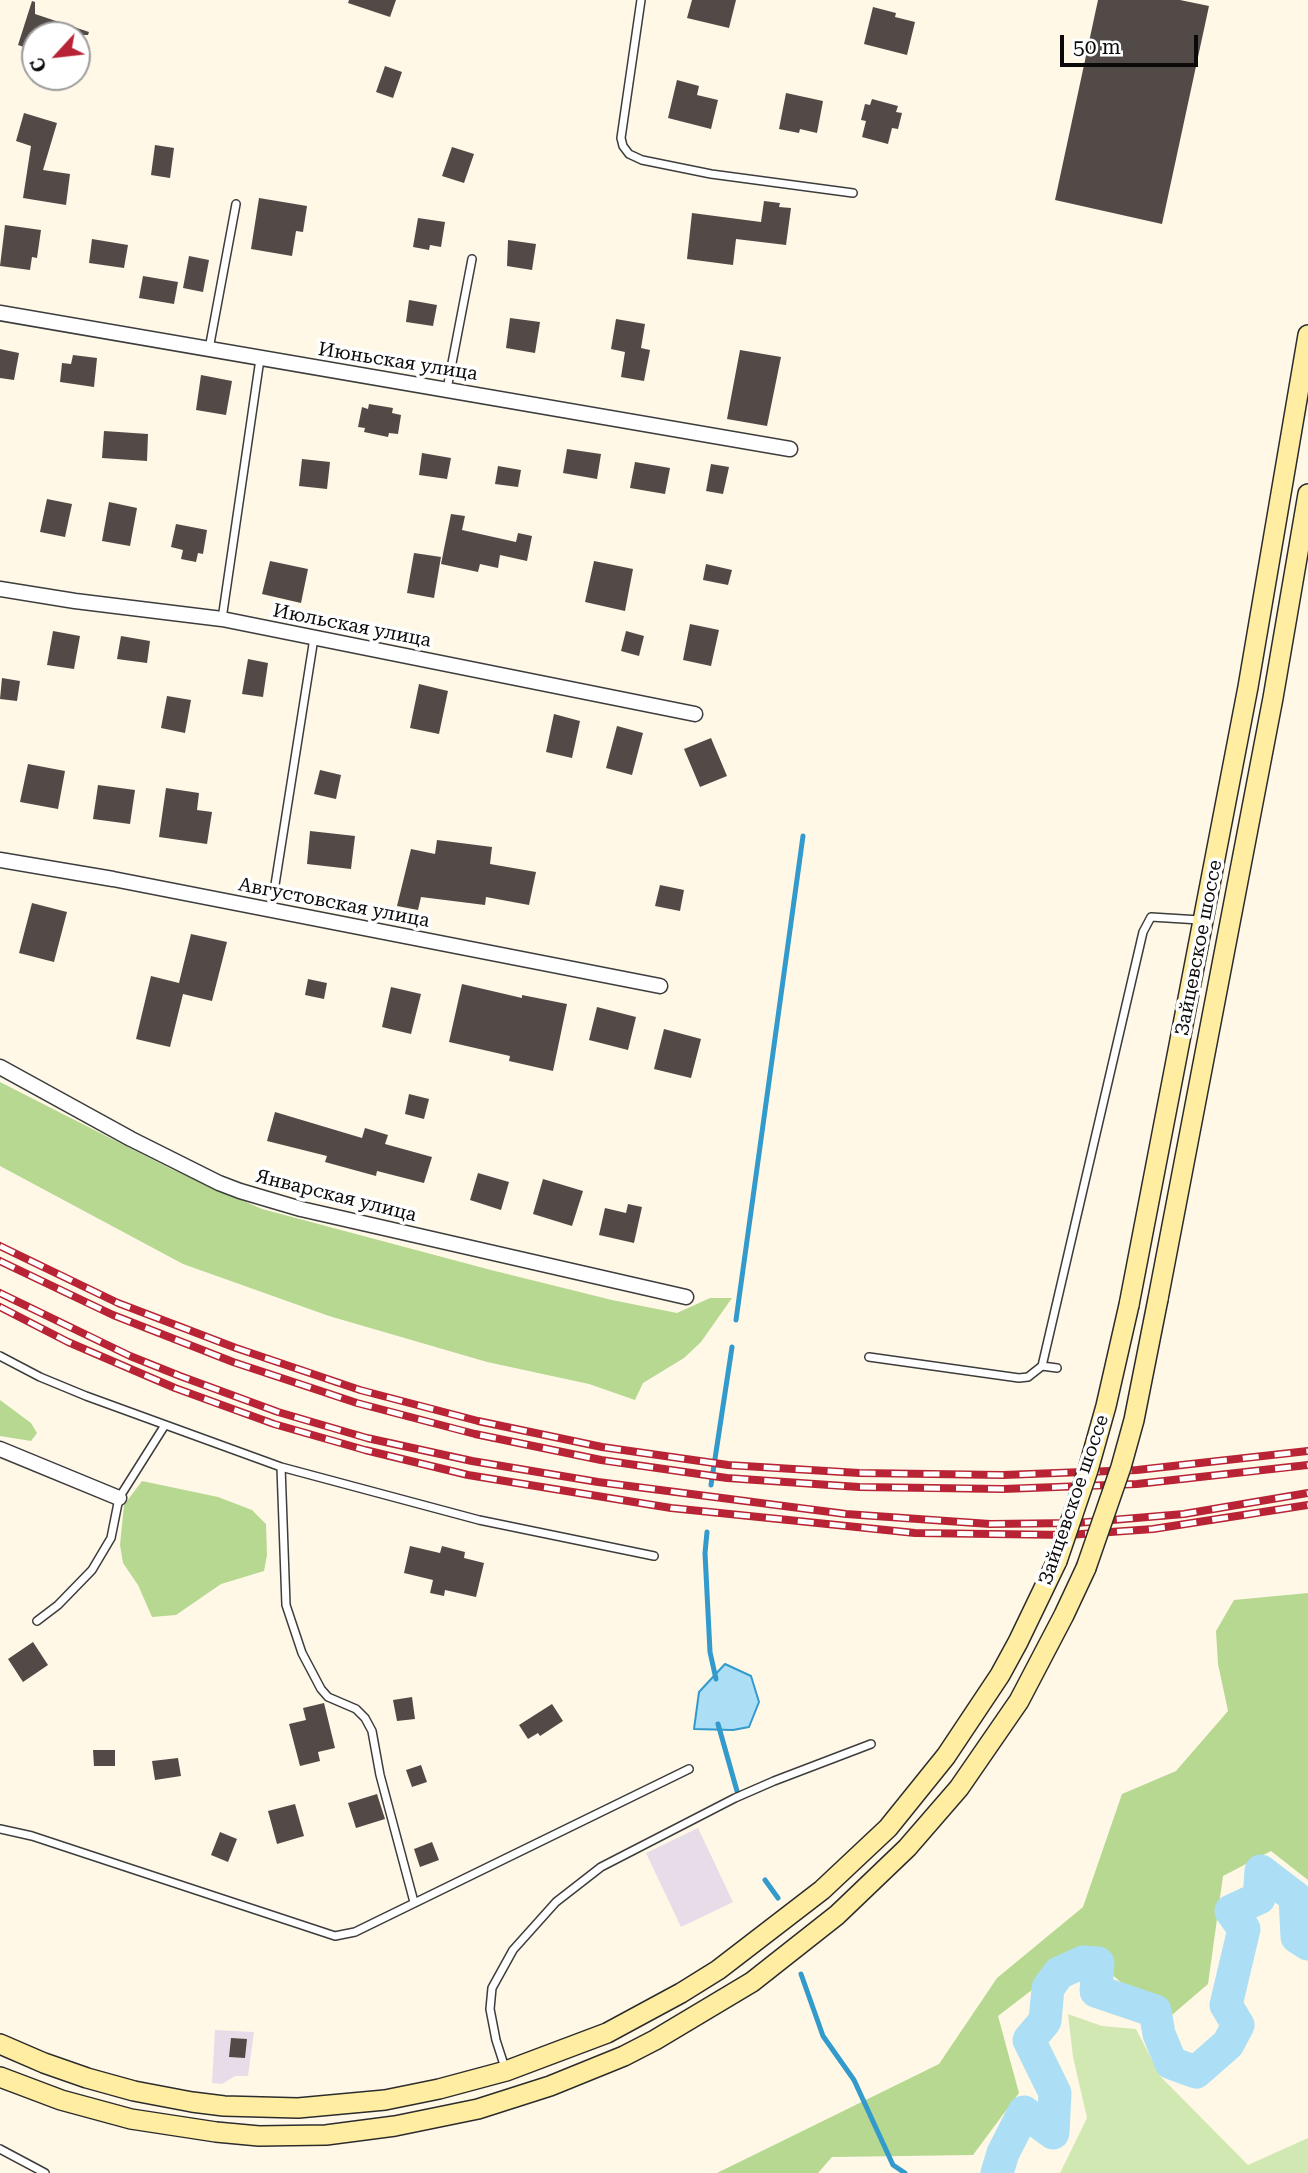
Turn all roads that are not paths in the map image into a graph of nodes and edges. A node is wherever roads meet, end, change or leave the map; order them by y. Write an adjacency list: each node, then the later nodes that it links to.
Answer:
1 (641, 0): 2 (lane)
2 (853, 194)
3 (236, 204): 7 (lane)
4 (472, 259): 9 (lane)
5 (0, 313): 7 (street, Июньская улица)
6 (1308, 335): 18 (main road, Зайцевское шоссе)
7 (209, 350): 8 (street, Июньская улица)
8 (260, 359): 9 (street, Июньская улица); 13 (lane)
9 (447, 389): 10 (street, Июньская улица)
10 (790, 449)
11 (1308, 494): 38 (main road, Зайцевское шоссе, bridge)
12 (0, 589): 13 (street, Июльская улица)
13 (222, 619): 14 (street, Июльская улица)
14 (314, 638): 15 (street, Июльская улица); 17 (lane)
15 (695, 714)
16 (0, 860): 17 (street, Августовская улица)
17 (270, 910): 19 (street, Августовская улица)
18 (1204, 921): 24 (lane); 37 (main road, Зайцевское шоссе, bridge)
19 (660, 986)
20 (0, 1067): 21 (street, Январская улица)
21 (686, 1297)
22 (0, 1356): 26 (lane)
23 (869, 1357): 24 (lane)
24 (1042, 1366): 25 (lane)
25 (1058, 1368)
26 (165, 1426): 28 (lane); 29 (lane)
27 (0, 1449): 29 (street)
28 (281, 1467): 30 (lane); 35 (lane)
29 (119, 1498): 31 (lane)
30 (654, 1556)
31 (37, 1621)
32 (871, 1744): 37 (lane)
33 (689, 1769): 35 (lane)
34 (0, 1829): 35 (lane)
35 (414, 1902)
36 (0, 2044): 37 (main road, Зайцевское шоссе)
37 (506, 2071)
38 (0, 2077)
39 (0, 2149): 40 (lane)
40 (45, 2173)

